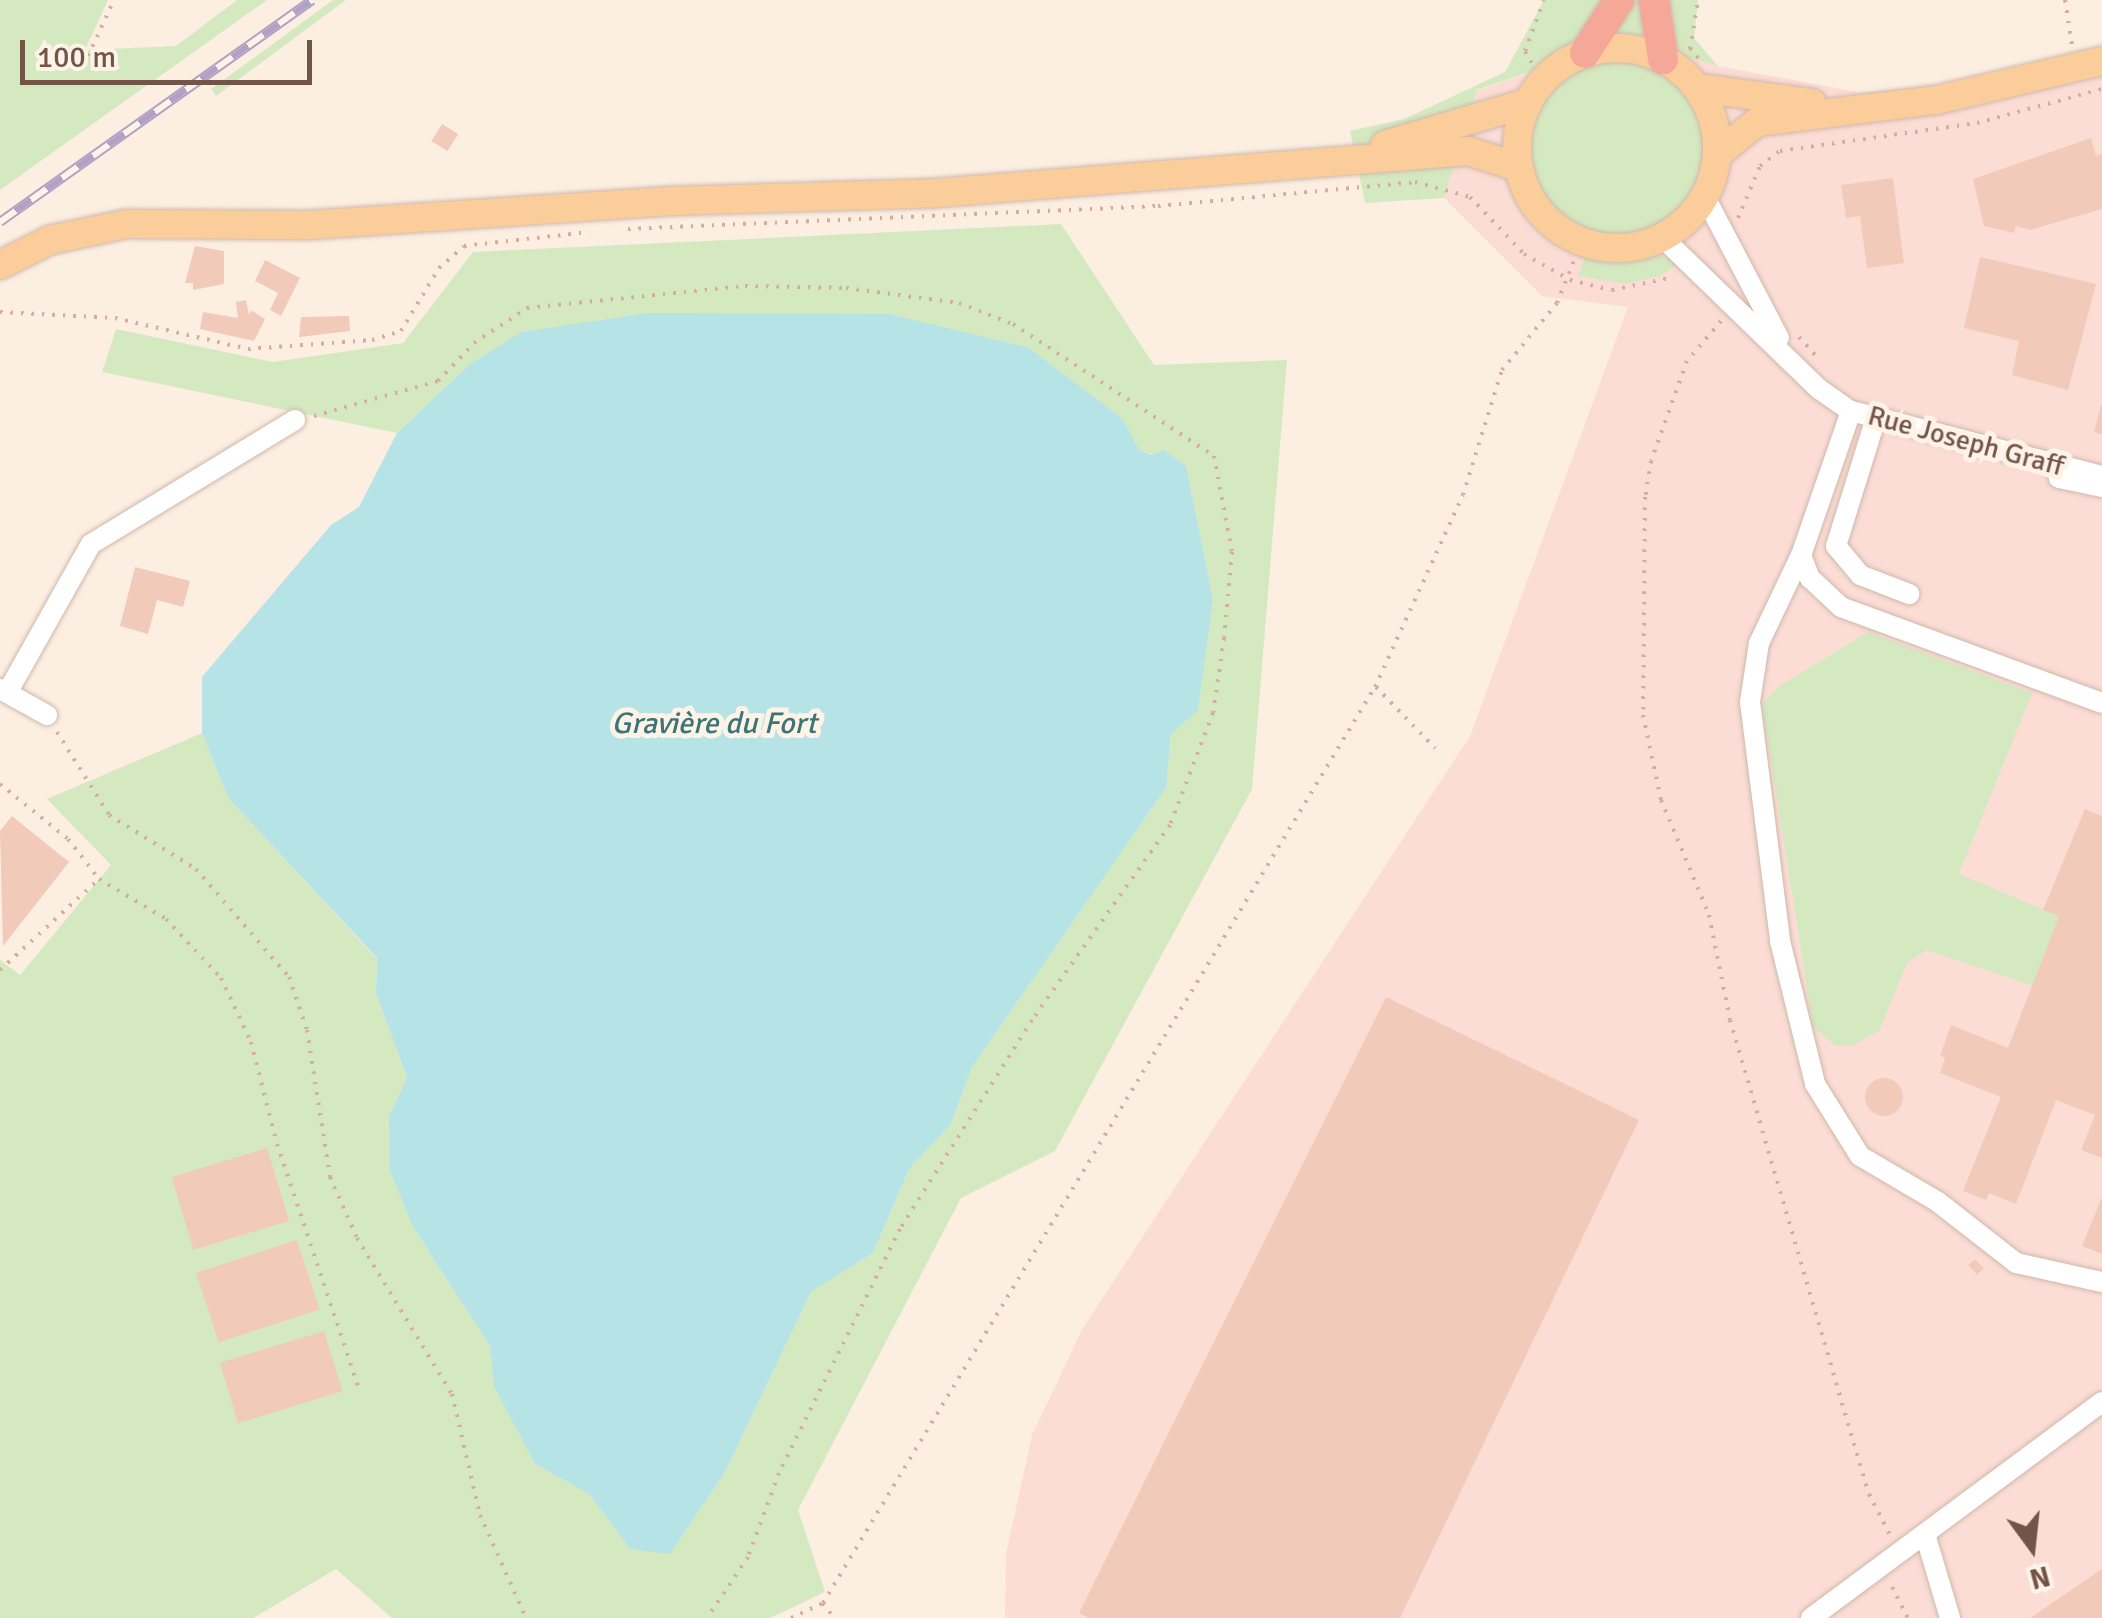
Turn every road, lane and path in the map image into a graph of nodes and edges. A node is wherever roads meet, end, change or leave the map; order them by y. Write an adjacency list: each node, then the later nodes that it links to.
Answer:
1 (114, 0): 9 (path)
2 (1544, 0): 13 (path)
3 (1619, 0): 7 (highway)
4 (1654, 0): 8 (highway)
5 (1698, 0): 8 (path)
6 (2064, 0): 10 (path)
7 (1585, 53): 8 (main road); 13 (main road)
8 (1677, 54): 11 (main road)
9 (88, 56)
10 (2088, 59): 14 (main road)
11 (1698, 88): 14 (main road); 15 (main road)
12 (2102, 89): 19 (path)
13 (1534, 92): 16 (main road); 17 (main road)
14 (1848, 108): 15 (main road)
15 (1718, 154): 18 (main road)
16 (1518, 168): 17 (main road); 23 (main road)
17 (1251, 170): 24 (main road)
18 (1705, 197): 22 (main road); 30 (street, Rue Joseph Graff)
19 (1734, 226)
20 (610, 230): 26 (path)
21 (590, 232): 27 (path)
22 (1663, 238): 23 (main road); 30 (street, Rue Joseph Graff)
23 (1581, 242): 26 (path)
24 (0, 266)
25 (1685, 271): 26 (path)
26 (1570, 280): 40 (path)
27 (0, 312)
28 (1724, 318): 52 (path)
29 (1790, 326): 31 (path)
30 (1790, 358): 32 (street, Rue Joseph Graff)
31 (1825, 367)
32 (1852, 411): 34 (street, Rue Joseph Graff); 38 (street)
33 (296, 420): 41 (street); 56 (path)
34 (1876, 421): 35 (street, Rue Joseph Graff); 39 (street)
35 (2056, 465): 36 (street, Rue Joseph Graff); 37 (street)
36 (2102, 476)
37 (2102, 487)
38 (1801, 555): 42 (street); 48 (street)
39 (1909, 594)
40 (1376, 687): 44 (path); 54 (path)
41 (4, 692): 43 (street)
42 (2102, 703)
43 (48, 715): 55 (path)
44 (1435, 748)
45 (0, 784): 46 (path)
46 (99, 879): 47 (path); 49 (path)
47 (0, 970)
48 (2102, 1282)
49 (359, 1388)
50 (2102, 1402): 51 (street)
51 (1925, 1534): 59 (street); 61 (street)
52 (1893, 1540)
53 (1892, 1587): 60 (path)
54 (824, 1603): 57 (path); 58 (path)
55 (526, 1618)
56 (707, 1618)
57 (791, 1618)
58 (834, 1618)
59 (1810, 1618)
60 (1908, 1618)
61 (1950, 1618)

